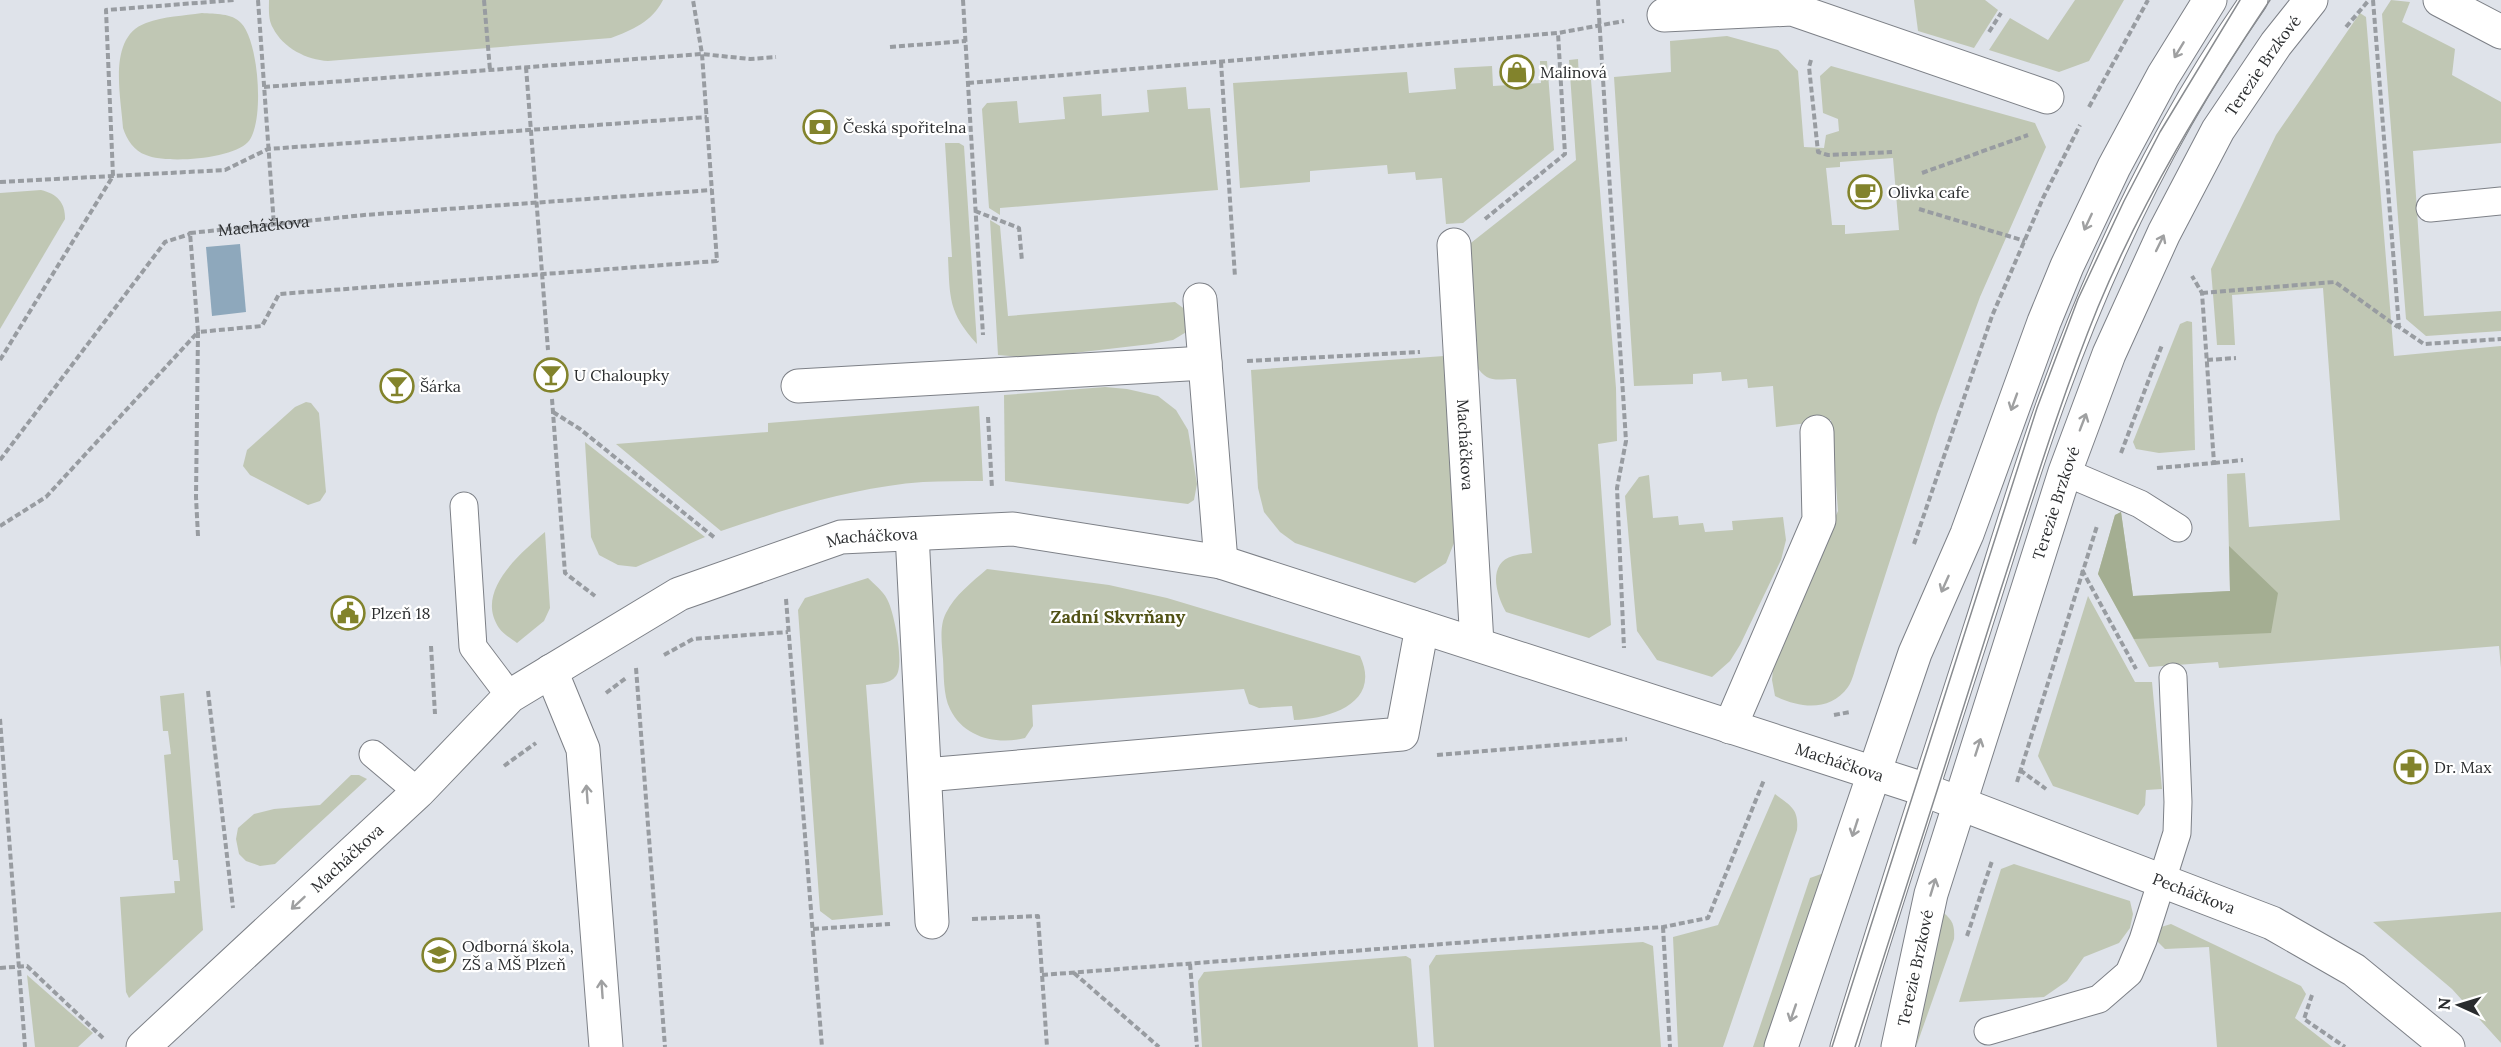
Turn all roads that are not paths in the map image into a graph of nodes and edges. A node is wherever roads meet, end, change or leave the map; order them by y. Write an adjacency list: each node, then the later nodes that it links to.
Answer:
1 (2210, 0): 27 (street, one-way to 27)
2 (2254, 0): 29 (lane)
3 (2312, 0): 15 (street, Terezie Brzkové, one-way to 3)
4 (2440, 0): 6 (street)
5 (1664, 15): 7 (street)
6 (2501, 32)
7 (2047, 97)
8 (2501, 201): 9 (lane)
9 (2430, 208)
10 (1454, 245): 21 (street, Macháčkova)
11 (1200, 300): 12 (street)
12 (1205, 363): 13 (street); 19 (street)
13 (798, 386)
14 (1817, 432): 25 (street)
15 (2065, 472): 17 (lane); 31 (street, Terezie Brzkové, one-way to 15)
16 (464, 506): 24 (lane)
17 (2178, 528)
18 (912, 534): 19 (street, Macháčkova); 22 (street, Macháčkova); 28 (street)
19 (1221, 562): 20 (street, Macháčkova)
20 (1422, 627): 21 (street, Macháčkova); 28 (street)
21 (1477, 644): 25 (street, Macháčkova)
22 (551, 671): 24 (street, Macháčkova); 36 (street, one-way to 22)
23 (2173, 677): 32 (lane)
24 (510, 696): 30 (street, Macháčkova)
25 (1730, 727): 27 (street, Macháčkova)
26 (373, 754): 30 (lane)
27 (1874, 773): 29 (street, Macháčkova); 37 (street, one-way to 37)
28 (925, 775): 33 (street)
29 (1920, 788): 31 (street, Pecháčkova); 38 (lane)
30 (418, 792): 35 (street, Macháčkova, one-way to 35)
31 (1960, 803): 32 (street, Pecháčkova); 39 (street, Terezie Brzkové, one-way to 31)
32 (2161, 879): 34 (lane); 40 (street, Pecháčkova)
33 (932, 922)
34 (1988, 1031)
35 (143, 1047)
36 (606, 1047)
37 (1781, 1047)
38 (1844, 1047)
39 (1898, 1047)
40 (2448, 1047)

